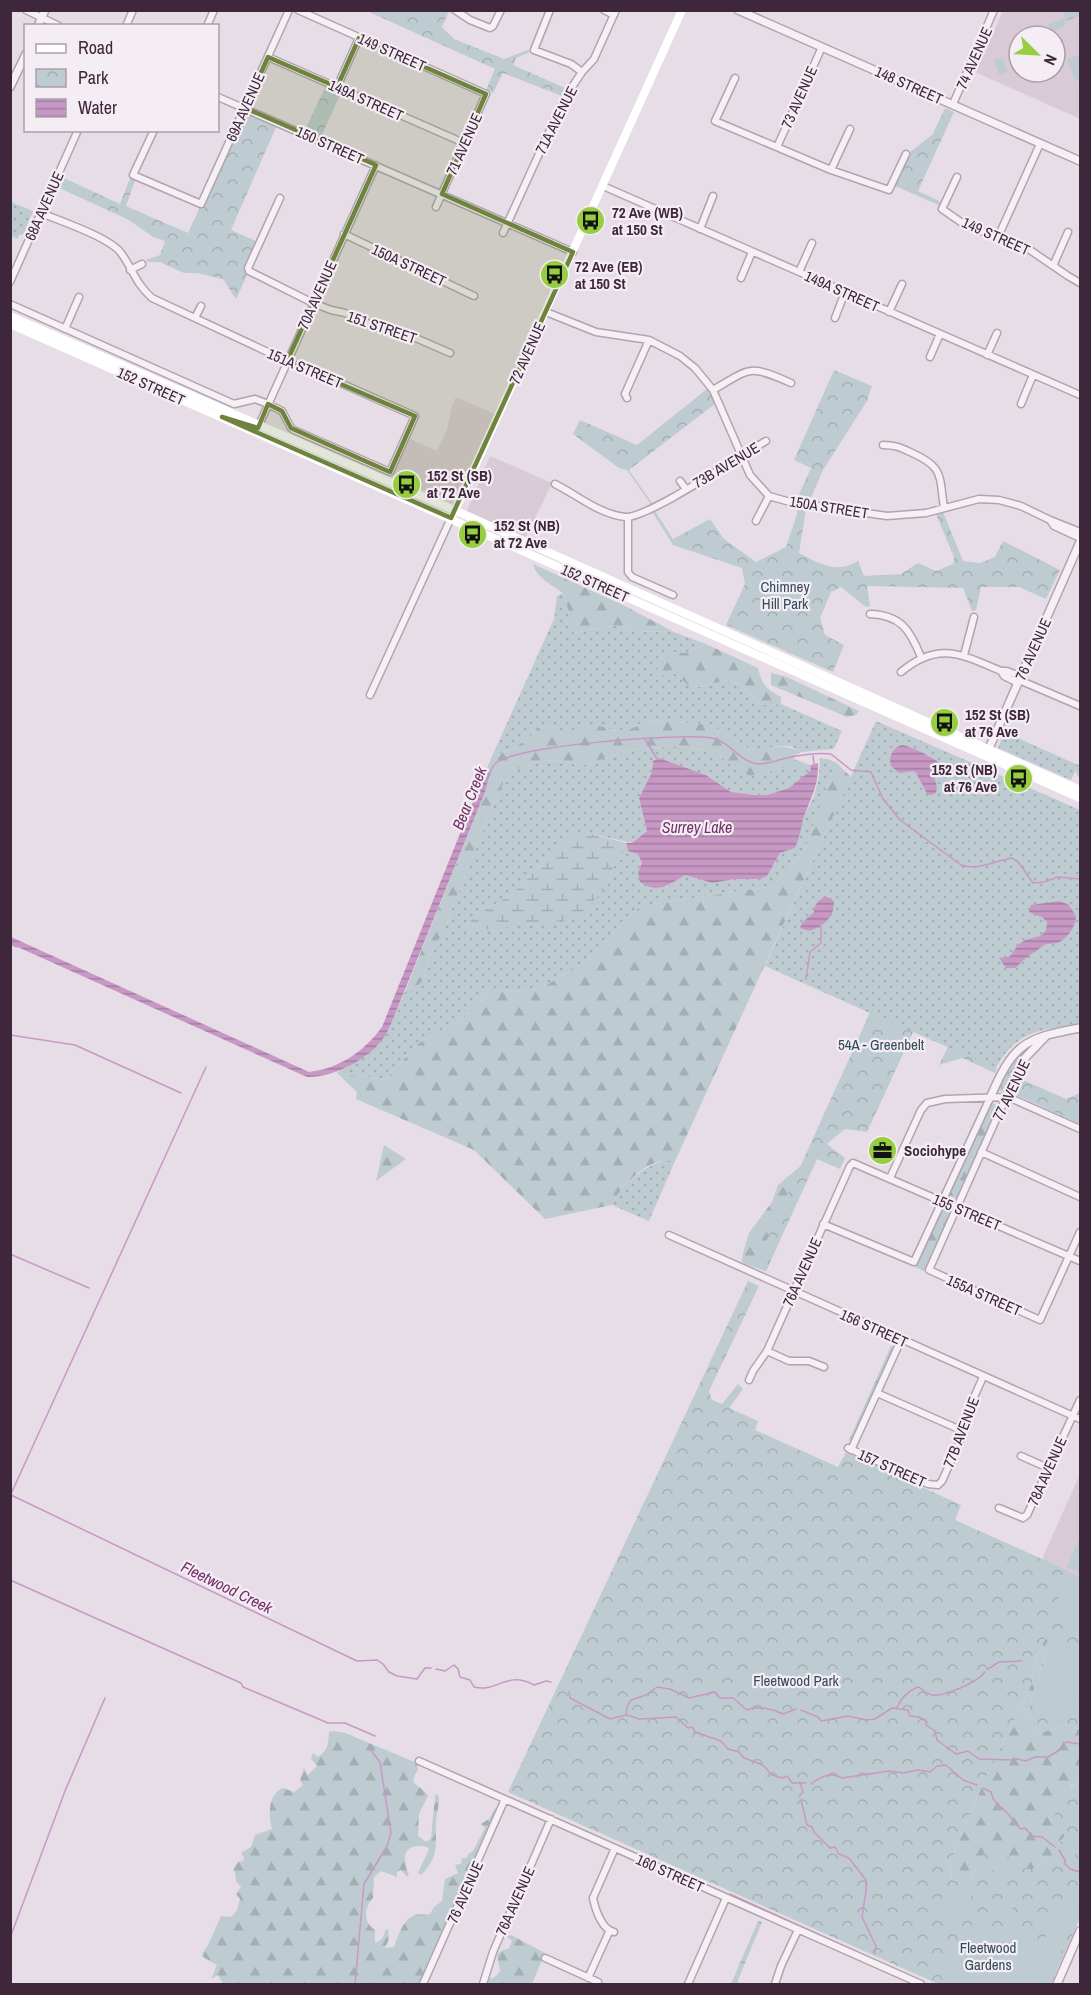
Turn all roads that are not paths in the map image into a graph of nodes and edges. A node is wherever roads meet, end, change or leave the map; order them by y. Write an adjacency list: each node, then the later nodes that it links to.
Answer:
1 (26, 10): 14 (street)
2 (133, 10): 16 (street)
3 (214, 10): 17 (street)
4 (289, 10): 20 (street, 69A AVENUE)
5 (298, 10): 18 (street, 149 STREET)
6 (455, 10): 7 (street)
7 (501, 10)
8 (550, 10): 22 (street)
9 (604, 10): 13 (street)
10 (682, 10): 41 (main road, 72 AVENUE)
11 (738, 10): 19 (street, 148 STREET)
12 (994, 10): 28 (street, 74 AVENUE)
13 (615, 13): 22 (street, 71A AVENUE)
14 (43, 14): 15 (street)
15 (56, 24)
16 (127, 24)
17 (208, 24)
18 (359, 38): 25 (street); 26 (street, 149 STREET)
19 (822, 47): 28 (street, 148 STREET); 35 (street, 73 AVENUE)
20 (268, 57): 25 (street, 149A STREET); 29 (street, 69A AVENUE)
21 (24, 58): 24 (street)
22 (582, 72): 47 (street, 71A AVENUE)
23 (735, 78): 35 (street)
24 (10, 87)
25 (337, 87): 33 (street, 149A STREET)
26 (486, 94): 33 (street, 71 AVENUE)
27 (219, 97): 29 (street, 150 STREET)
28 (953, 105): 34 (street, 148 STREET)
29 (244, 108): 32 (street, 69A AVENUE); 38 (street, 150 STREET)
30 (850, 129): 39 (street)
31 (77, 132): 46 (street, 68A AVENUE)
32 (153, 132)
33 (465, 143): 42 (street, 71 AVENUE)
34 (1040, 144): 37 (street, 148 STREET); 52 (street)
35 (777, 147): 39 (street)
36 (906, 154): 39 (street)
37 (1080, 161)
38 (376, 165): 42 (street, 150 STREET); 50 (street, 70A AVENUE)
39 (831, 170)
40 (957, 177): 52 (street, 149 STREET)
41 (603, 186): 48 (street, 149A STREET); 54 (main road, 72 AVENUE)
42 (442, 194): 45 (street); 47 (street, 150 STREET)
43 (713, 196): 48 (street)
44 (280, 198): 67 (street, 151 STREET)
45 (436, 207)
46 (42, 213): 58 (street, 151A STREET); 61 (street, 68A AVENUE)
47 (508, 223): 51 (street, 71A AVENUE); 54 (street, 150 STREET)
48 (699, 229): 55 (street, 149A STREET)
49 (1068, 232): 57 (street)
50 (344, 234): 65 (street, 150A STREET); 67 (street, 70A AVENUE)
51 (503, 234)
52 (998, 237): 57 (street, 149 STREET)
53 (812, 243): 59 (street)
54 (573, 252): 70 (main road, 72 AVENUE)
55 (752, 252): 59 (street, 149A STREET); 60 (street)
56 (142, 264): 58 (street)
57 (1053, 266): 62 (street, 149 STREET)
58 (130, 270): 73 (street, 151A STREET)
59 (799, 272): 64 (street, 149A STREET)
60 (741, 278)
61 (10, 282)
62 (1080, 283)
63 (902, 284): 71 (street)
64 (845, 292): 71 (street, 149A STREET); 74 (street)
65 (474, 296)
66 (80, 297): 76 (street)
67 (313, 303): 80 (street, 151 STREET); 83 (street, 70A AVENUE)
68 (10, 304): 76 (street)
69 (201, 306): 73 (street)
70 (546, 312): 79 (street, 150A STREET); 101 (main road, 72 AVENUE)
71 (890, 312): 78 (street, 149A STREET)
72 (10, 316): 92 (main road, 152 STREET)
73 (195, 318): 83 (street, 151A STREET)
74 (835, 318)
75 (10, 324): 91 (main road, 152 STREET)
76 (65, 329): 89 (street)
77 (997, 333): 81 (street)
78 (940, 334): 81 (street, 149A STREET); 82 (street)
79 (649, 340): 86 (street, 150A STREET); 88 (street)
80 (450, 353)
81 (987, 355): 84 (street, 149A STREET)
82 (930, 357)
83 (287, 362): 89 (street, 70A AVENUE); 89 (street, 151A STREET)
84 (1033, 375): 87 (street, 149A STREET); 90 (street)
85 (791, 383): 86 (street)
86 (713, 390): 95 (street, 150A STREET)
87 (1080, 393)
88 (627, 398)
89 (268, 404): 92 (street, 70A AVENUE)
90 (1022, 404)
91 (222, 417): 92 (main road); 101 (main road, 152 STREET)
92 (259, 425): 101 (main road, 152 STREET)
93 (766, 441): 95 (street, 73B AVENUE)
94 (882, 446): 100 (street)
95 (740, 456): 98 (street, 73B AVENUE); 99 (street, 150A STREET)
96 (680, 481): 98 (street, 73B AVENUE)
97 (555, 484): 102 (street)
98 (686, 489): 102 (street, 73B AVENUE)
99 (768, 496): 100 (street, 150A STREET); 104 (street)
100 (944, 508): 103 (street, 150A STREET)
101 (453, 514): 114 (street, 72 AVENUE); 116 (main road, 152 STREET)
102 (628, 517): 107 (street)
103 (1050, 520): 105 (street, 150A STREET); 106 (street, 150A STREET)
104 (756, 521)
105 (1080, 532)
106 (1080, 540): 113 (street, 76 AVENUE)
107 (674, 596)
108 (870, 614): 111 (street)
109 (974, 617): 110 (street)
110 (964, 655): 111 (street); 113 (street)
111 (921, 657): 112 (street)
112 (901, 672)
113 (1019, 680): 115 (street); 116 (street, 76 AVENUE)
114 (370, 695)
115 (1080, 706)
116 (987, 753): 117 (main road, 152 STREET); 118 (main road, 152 STREET)
117 (1080, 790)
118 (1080, 798)
119 (1080, 1028): 120 (street)
120 (1049, 1034): 121 (street, 77 AVENUE); 122 (street, 77 AVENUE)
121 (1006, 1097): 122 (street); 123 (street); 124 (street, 77 AVENUE)
122 (990, 1098): 126 (street); 128 (street, 77 AVENUE)
123 (1080, 1129)
124 (981, 1152): 127 (street); 129 (street, 77 AVENUE)
125 (854, 1162): 126 (street, 155 STREET); 130 (street, 76A AVENUE)
126 (890, 1178): 128 (street, 155 STREET)
127 (1080, 1197)
128 (943, 1201): 129 (street, 155 STREET); 130 (street, 77 AVENUE)
129 (956, 1207): 133 (street, 155 STREET); 135 (street, 77 AVENUE)
130 (824, 1224): 136 (street, 76A AVENUE)
131 (1080, 1232): 133 (street)
132 (669, 1235): 136 (street, 156 STREET)
133 (1069, 1257): 134 (street, 155 STREET); 135 (street, 155A STREET)
134 (1080, 1261)
135 (929, 1270)
136 (793, 1292): 137 (street, 156 STREET); 138 (street, 76A AVENUE)
137 (901, 1340): 140 (street, 156 STREET); 142 (street)
138 (767, 1351): 139 (street); 141 (street, 76A AVENUE)
139 (824, 1367)
140 (983, 1377): 144 (street, 156 STREET); 146 (street, 77B AVENUE)
141 (749, 1380)
142 (877, 1393): 146 (street); 149 (street, 157 STREET)
143 (1080, 1400): 144 (street, 78A AVENUE)
144 (1072, 1416): 145 (street, 156 STREET); 148 (street, 78A AVENUE)
145 (1080, 1419)
146 (963, 1431): 149 (street, 77B AVENUE)
147 (1021, 1456): 148 (street)
148 (1048, 1468): 150 (street, 78A AVENUE)
149 (936, 1485)
150 (999, 1508)
151 (419, 1761): 152 (street, 160 STREET)
152 (505, 1799): 153 (street, 160 STREET); 161 (street, 76 AVENUE)
153 (551, 1819): 154 (street, 160 STREET); 162 (street, 76A AVENUE)
154 (615, 1848): 155 (street, 160 STREET); 159 (street)
155 (726, 1898): 156 (street, 160 STREET); 163 (street)
156 (798, 1930): 164 (street); 165 (street, 160 STREET)
157 (1080, 1931): 166 (street)
158 (545, 1958): 159 (street)
159 (588, 1978): 160 (street)
160 (598, 1982)
161 (423, 1984)
162 (483, 1984)
163 (688, 1984)
164 (775, 1984)
165 (921, 1984)
166 (1057, 1984)

